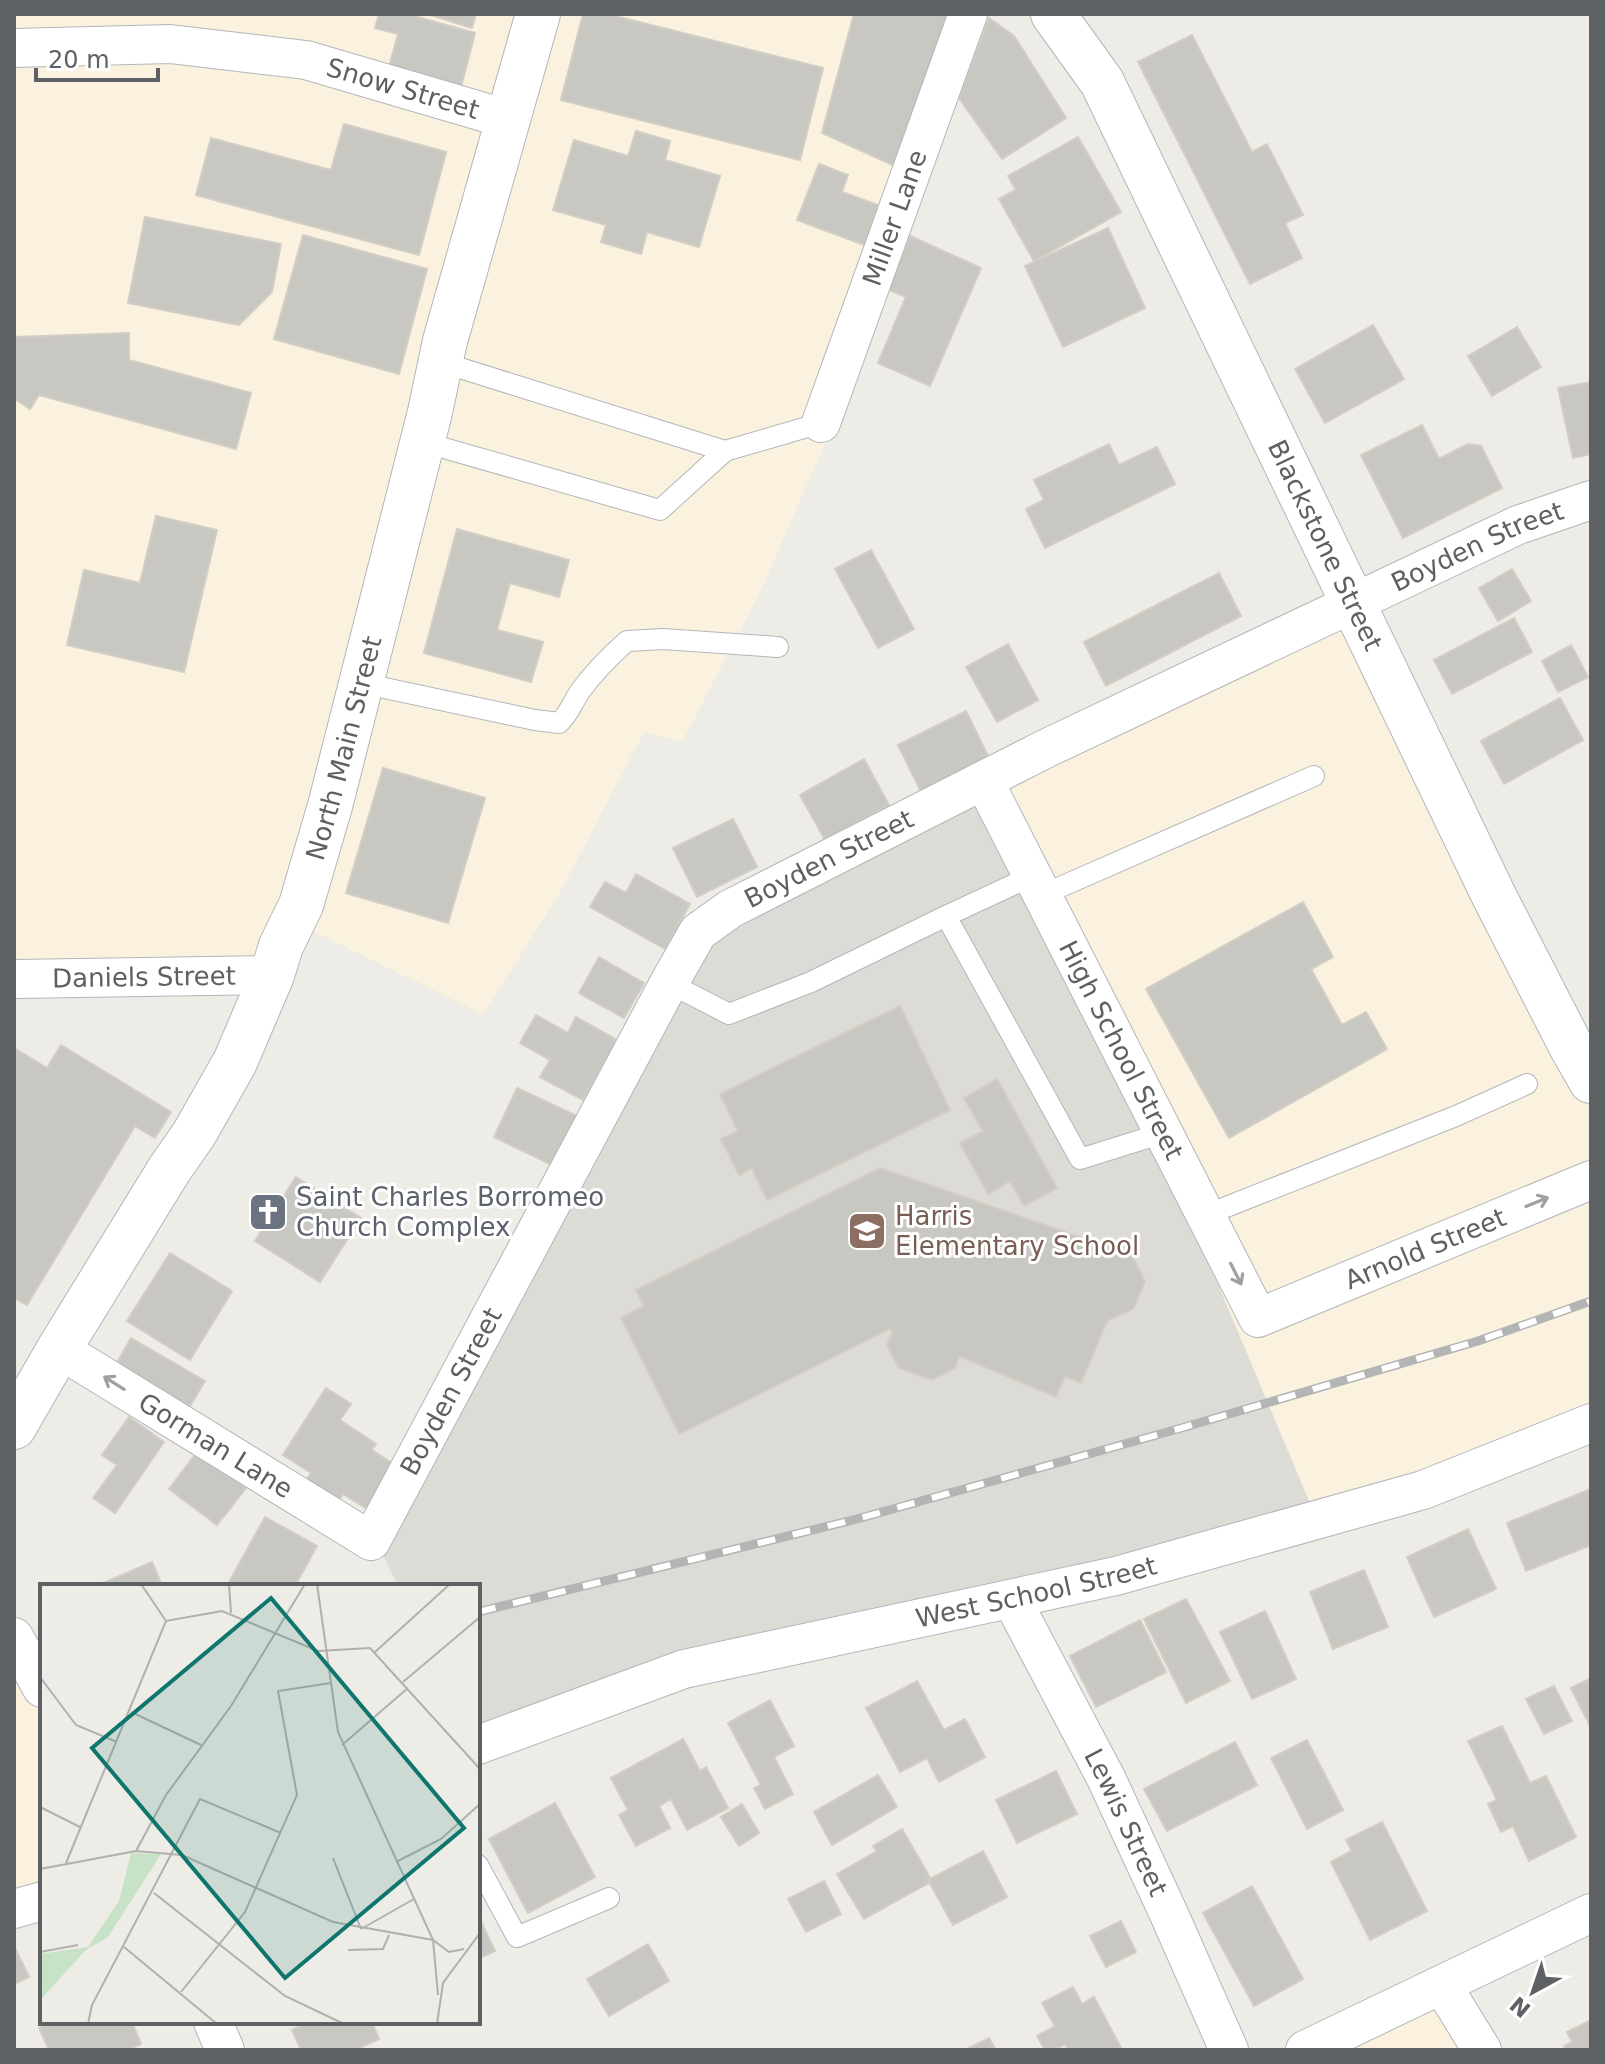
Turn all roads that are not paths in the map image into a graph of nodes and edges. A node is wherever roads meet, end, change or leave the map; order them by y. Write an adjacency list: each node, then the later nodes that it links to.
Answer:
1 (538, 14): 5 (street, North Main Street)
2 (968, 14): 7 (street, Miller Lane)
3 (1053, 14): 11 (street, Blackstone Street)
4 (14, 48): 5 (street, Snow Street)
5 (507, 119): 6 (street, North Main Street)
6 (441, 362): 8 (street, North Main Street); 9 (lane)
7 (821, 423): 9 (lane)
8 (423, 442): 9 (lane); 13 (street, North Main Street)
9 (725, 451)
10 (1591, 500): 11 (street, Boyden Street)
11 (1354, 603): 15 (street, Boyden Street); 21 (street, Blackstone Street)
12 (778, 647): 13 (lane)
13 (361, 683): 18 (street, North Main Street)
14 (1314, 776): 16 (lane)
15 (984, 781): 16 (street, High School Street); 20 (street, Boyden Street)
16 (1037, 886): 17 (lane); 23 (street, High School Street)
17 (946, 916): 20 (lane); 23 (lane)
18 (272, 975): 19 (street, Daniels Street); 27 (street, North Main Street)
19 (14, 979)
20 (669, 983): 30 (street, Boyden Street)
21 (1591, 1081)
22 (1527, 1084): 25 (lane)
23 (1163, 1133): 25 (street, High School Street)
24 (1591, 1180): 26 (street, Arnold Street, one-way to 24)
25 (1206, 1215): 26 (street, High School Street, one-way to 26)
26 (1258, 1318)
27 (59, 1349): 29 (street, North Main Street); 30 (street, Gorman Lane, one-way to 27)
28 (1591, 1423): 31 (street, West School Street)
29 (14, 1427)
30 (371, 1541)
31 (1012, 1600): 34 (street, West School Street); 43 (street, Lewis Street)
32 (14, 1637): 33 (street)
33 (40, 1684)
34 (480, 1744)
35 (480, 1869): 36 (lane)
36 (609, 1898)
37 (40, 1902): 38 (street)
38 (14, 1909)
39 (1591, 1913): 40 (street)
40 (1442, 1985): 44 (street); 45 (street)
41 (214, 2024): 42 (street)
42 (225, 2050)
43 (1229, 2050)
44 (1305, 2050)
45 (1482, 2050)

